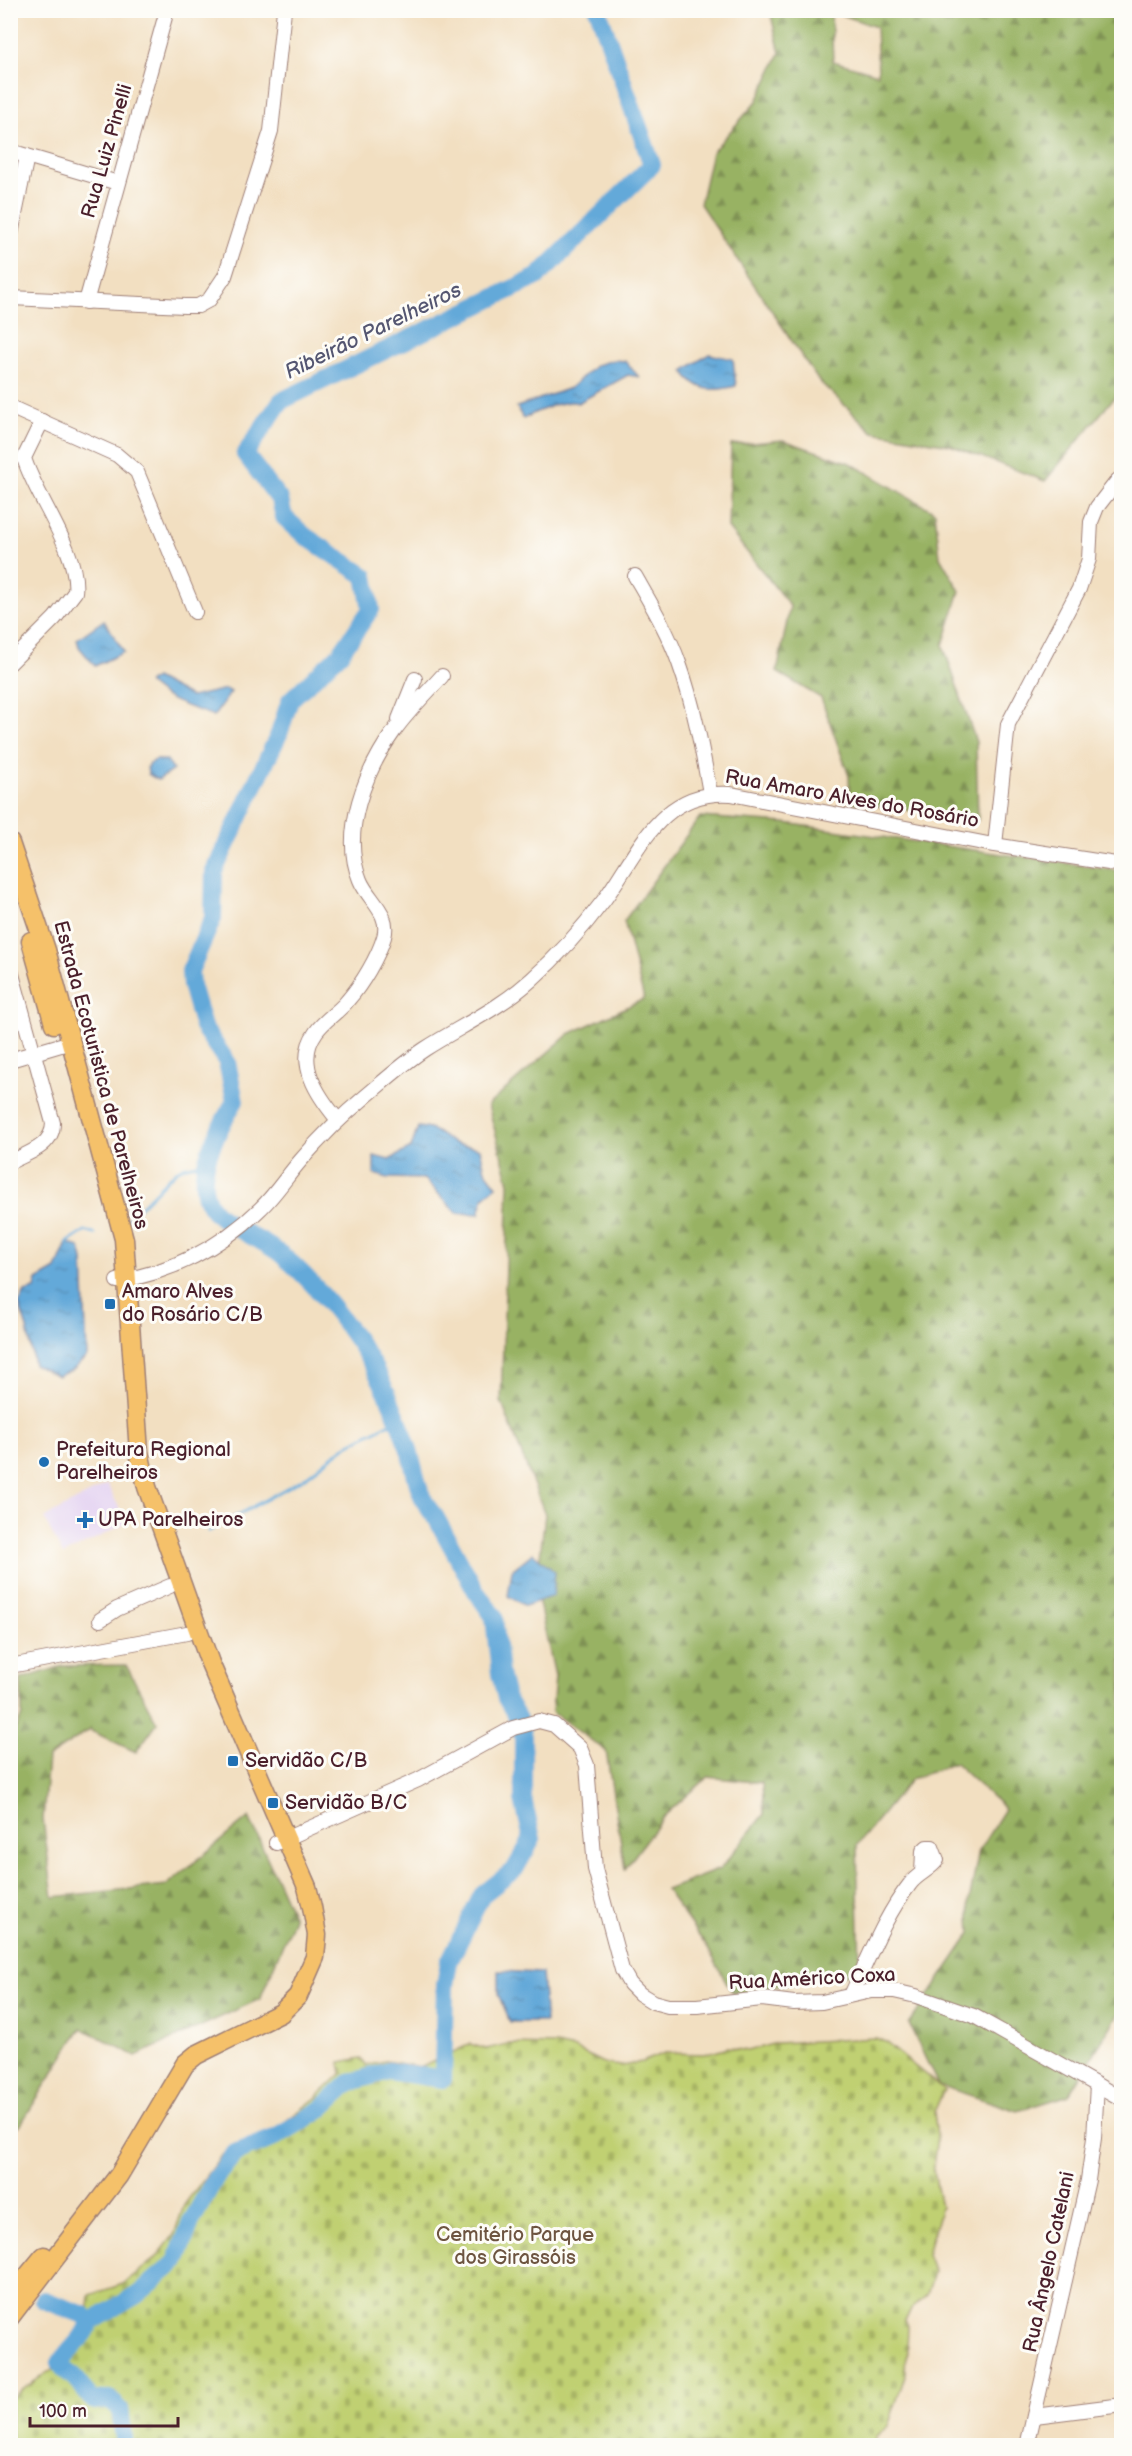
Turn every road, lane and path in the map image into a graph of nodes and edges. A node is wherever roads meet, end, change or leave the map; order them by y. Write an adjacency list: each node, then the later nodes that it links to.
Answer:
1 (167, 10): 5 (street, Rua Luiz Pinelli)
2 (284, 10): 9 (street)
3 (10, 151): 4 (street)
4 (27, 156): 5 (street); 6 (street)
5 (118, 183): 9 (street, Rua Luiz Pinelli)
6 (10, 239)
7 (10, 256): 8 (street)
8 (11, 298): 9 (street); 10 (street)
9 (86, 302)
10 (10, 311)
11 (10, 407): 12 (street)
12 (42, 421): 15 (street); 16 (street)
13 (1118, 480): 22 (street)
14 (635, 576): 20 (street)
15 (195, 612)
16 (10, 663)
17 (442, 676): 19 (street)
18 (415, 679): 19 (street)
19 (395, 729): 29 (street)
20 (710, 793): 22 (street, Rua Amaro Alves do Rosário); 29 (street, Rua Amaro Alves do Rosário)
21 (10, 843): 26 (main road, Estrada Ecoturistica de Parelheiros)
22 (995, 845): 23 (street, Rua Amaro Alves do Rosário)
23 (1122, 865)
24 (10, 876): 26 (main road, Estrada Ecoturistica de Parelheiros)
25 (10, 967): 27 (street)
26 (66, 1043): 27 (street); 31 (main road, Estrada Ecoturistica de Parelheiros)
27 (35, 1053): 28 (street); 30 (street)
28 (10, 1060)
29 (339, 1120): 31 (street, Rua Amaro Alves do Rosário)
30 (10, 1162)
31 (122, 1280): 32 (main road, Estrada Ecoturistica de Parelheiros); 35 (main road, Estrada Ecoturistica de Parelheiros)
32 (171, 1586): 33 (street); 34 (main road, Estrada Ecoturistica de Parelheiros)
33 (100, 1620)
34 (187, 1633): 35 (main road, Estrada Ecoturistica de Parelheiros); 36 (street)
35 (205, 1665): 37 (main road, Estrada Ecoturistica de Parelheiros)
36 (10, 1666)
37 (281, 1841): 39 (street, Rua Américo Coxa); 42 (main road, Estrada Ecoturistica de Parelheiros); 43 (main road, Estrada Ecoturistica de Parelheiros)
38 (922, 1873): 39 (street)
39 (851, 1995): 40 (street, Rua Américo Coxa)
40 (1097, 2085): 41 (street, Rua Américo Coxa); 45 (street, Rua Ângelo Catelani)
41 (1122, 2099)
42 (10, 2297)
43 (10, 2318)
44 (1122, 2405): 45 (street)
45 (1035, 2416): 46 (street, Rua Ângelo Catelani)
46 (1027, 2445)

